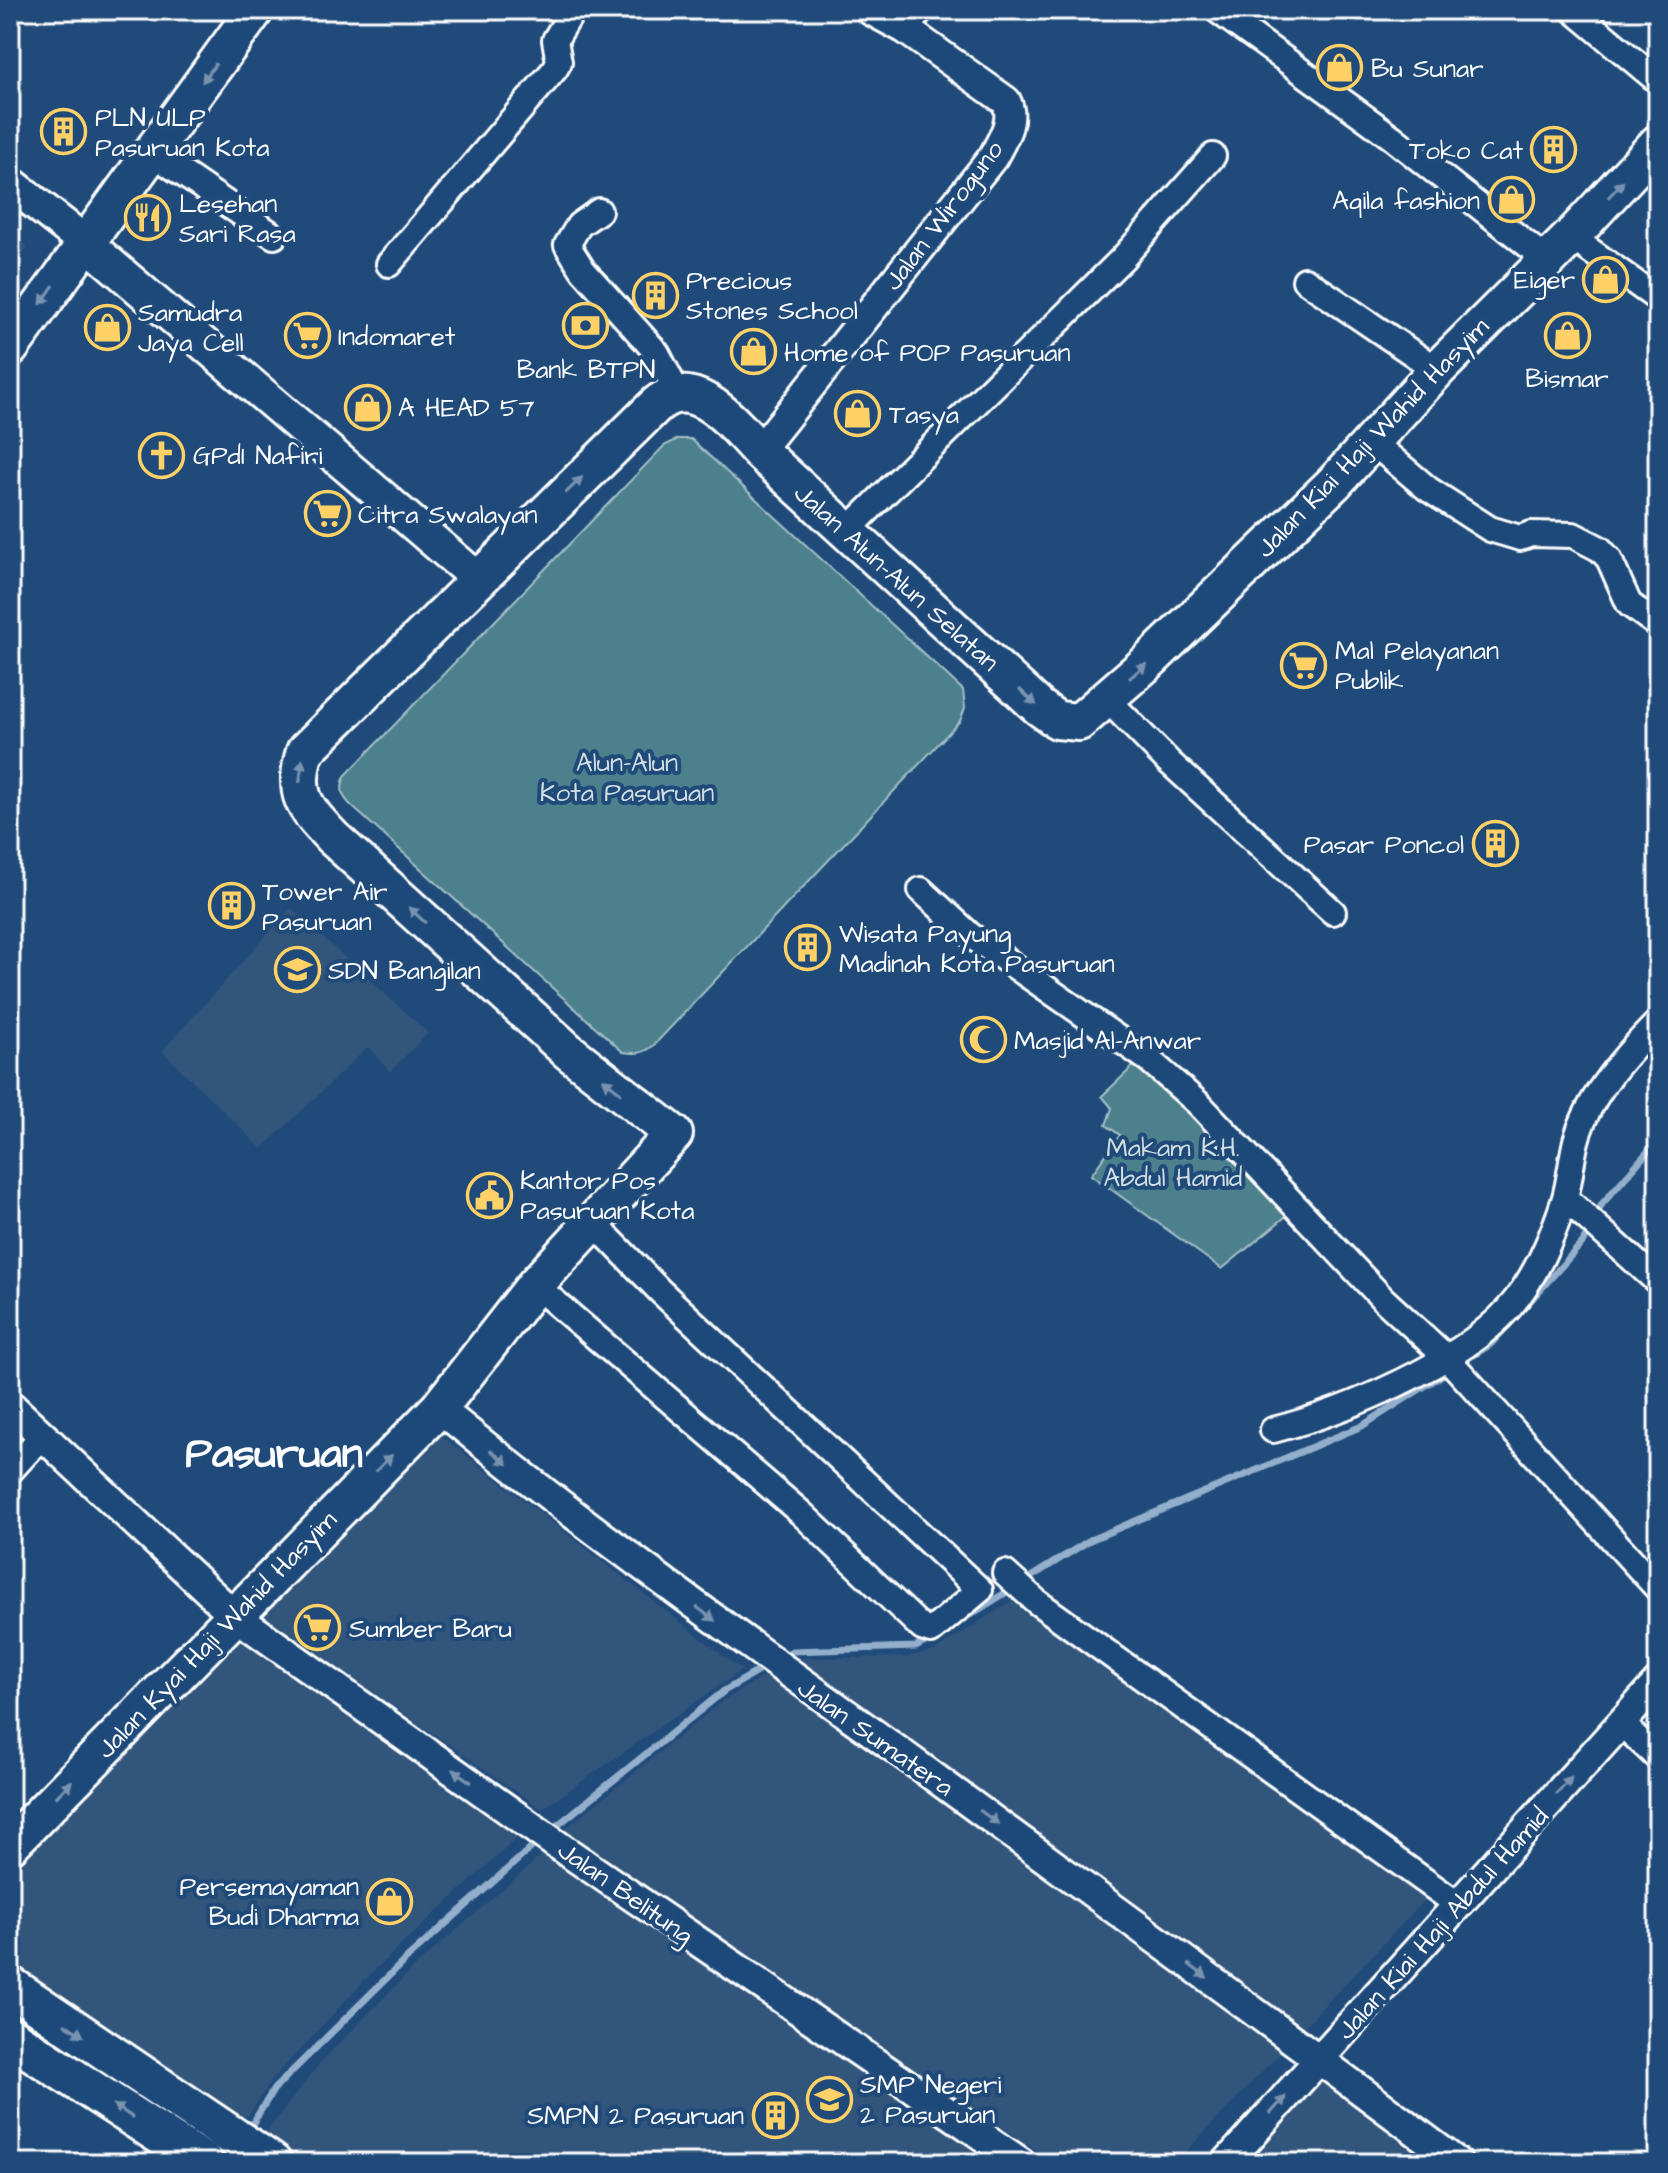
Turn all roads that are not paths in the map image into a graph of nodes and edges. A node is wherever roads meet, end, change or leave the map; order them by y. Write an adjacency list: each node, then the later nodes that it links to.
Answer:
1 (255, 10): 9 (main road, one-way to 9)
2 (573, 10): 16 (street)
3 (870, 10): 6 (street, Jalan Wiroguno)
4 (1573, 10): 7 (street)
5 (1229, 14): 15 (street)
6 (913, 20): 23 (street, Jalan Wiroguno)
7 (1658, 81)
8 (1658, 143): 15 (main road, Jalan Kiai Haji Wahid Hasyim, one-way to 8)
9 (151, 152): 13 (street); 14 (main road)
10 (1213, 156): 24 (street)
11 (10, 183): 14 (main road)
12 (599, 211): 21 (street)
13 (274, 236)
14 (85, 242): 19 (main road, one-way to 19); 25 (main road)
15 (1559, 249): 18 (street); 20 (main road, Jalan Kiai Haji Wahid Hasyim)
16 (389, 264)
17 (1305, 280): 20 (street)
18 (1658, 299)
19 (10, 348)
20 (1437, 370): 22 (main road, Jalan Kiai Haji Wahid Hasyim)
21 (678, 394): 23 (main road, Jalan Alun-Alun Selatan); 25 (main road, one-way to 21)
22 (1370, 440): 26 (street); 27 (main road, Jalan Kiai Haji Wahid Hasyim, one-way to 22)
23 (759, 451): 24 (main road, Jalan Alun-Alun Selatan)
24 (847, 531): 28 (main road, Jalan Alun-Alun Selatan, one-way to 28)
25 (478, 579): 33 (main road, Jalan Kyai Haji Wahid Hasyim, one-way to 25)
26 (1658, 625)
27 (1106, 698): 28 (main road, Jalan Kiai Haji Wahid Hasyim); 30 (street)
28 (1079, 722)
29 (921, 890): 36 (street)
30 (1333, 912)
31 (1658, 1022): 32 (street)
32 (1573, 1207): 34 (street); 36 (street)
33 (592, 1221): 35 (main road, Jalan Kyai Haji Wahid Hasyim); 35 (street)
34 (1658, 1282)
35 (535, 1285): 38 (main road, Jalan Kyai Haji Wahid Hasyim)
36 (1448, 1360): 39 (street); 43 (street)
37 (10, 1405): 40 (street, Jalan Belitung)
38 (439, 1408): 44 (main road, Jalan Kyai Haji Wahid Hasyim, one-way to 38); 52 (street, Jalan Sumatera, one-way to 52)
39 (1273, 1430)
40 (42, 1436): 41 (street); 44 (street, Jalan Belitung)
41 (10, 1471)
42 (1008, 1576): 49 (street)
43 (1658, 1589)
44 (234, 1615): 48 (main road, Jalan Kyai Haji Wahid Hasyim, one-way to 44); 55 (street, Jalan Belitung, one-way to 44)
45 (1658, 1682): 46 (street, Jalan Kiai Haji Abdul Hamid)
46 (1621, 1723): 47 (street); 49 (street, Jalan Kiai Haji Abdul Hamid, one-way to 46)
47 (1658, 1758)
48 (10, 1845)
49 (1457, 1904): 52 (street, Jalan Kiai Haji Abdul Hamid)
50 (10, 1986): 54 (highway, one-way to 54)
51 (10, 2037): 53 (highway, one-way to 51)
52 (1319, 2059): 56 (street, Jalan Kiai Haji Abdul Hamid, one-way to 52); 57 (street, Jalan Sumatera)
53 (196, 2158)
54 (272, 2163)
55 (1022, 2163)
56 (1226, 2163)
57 (1458, 2163)

